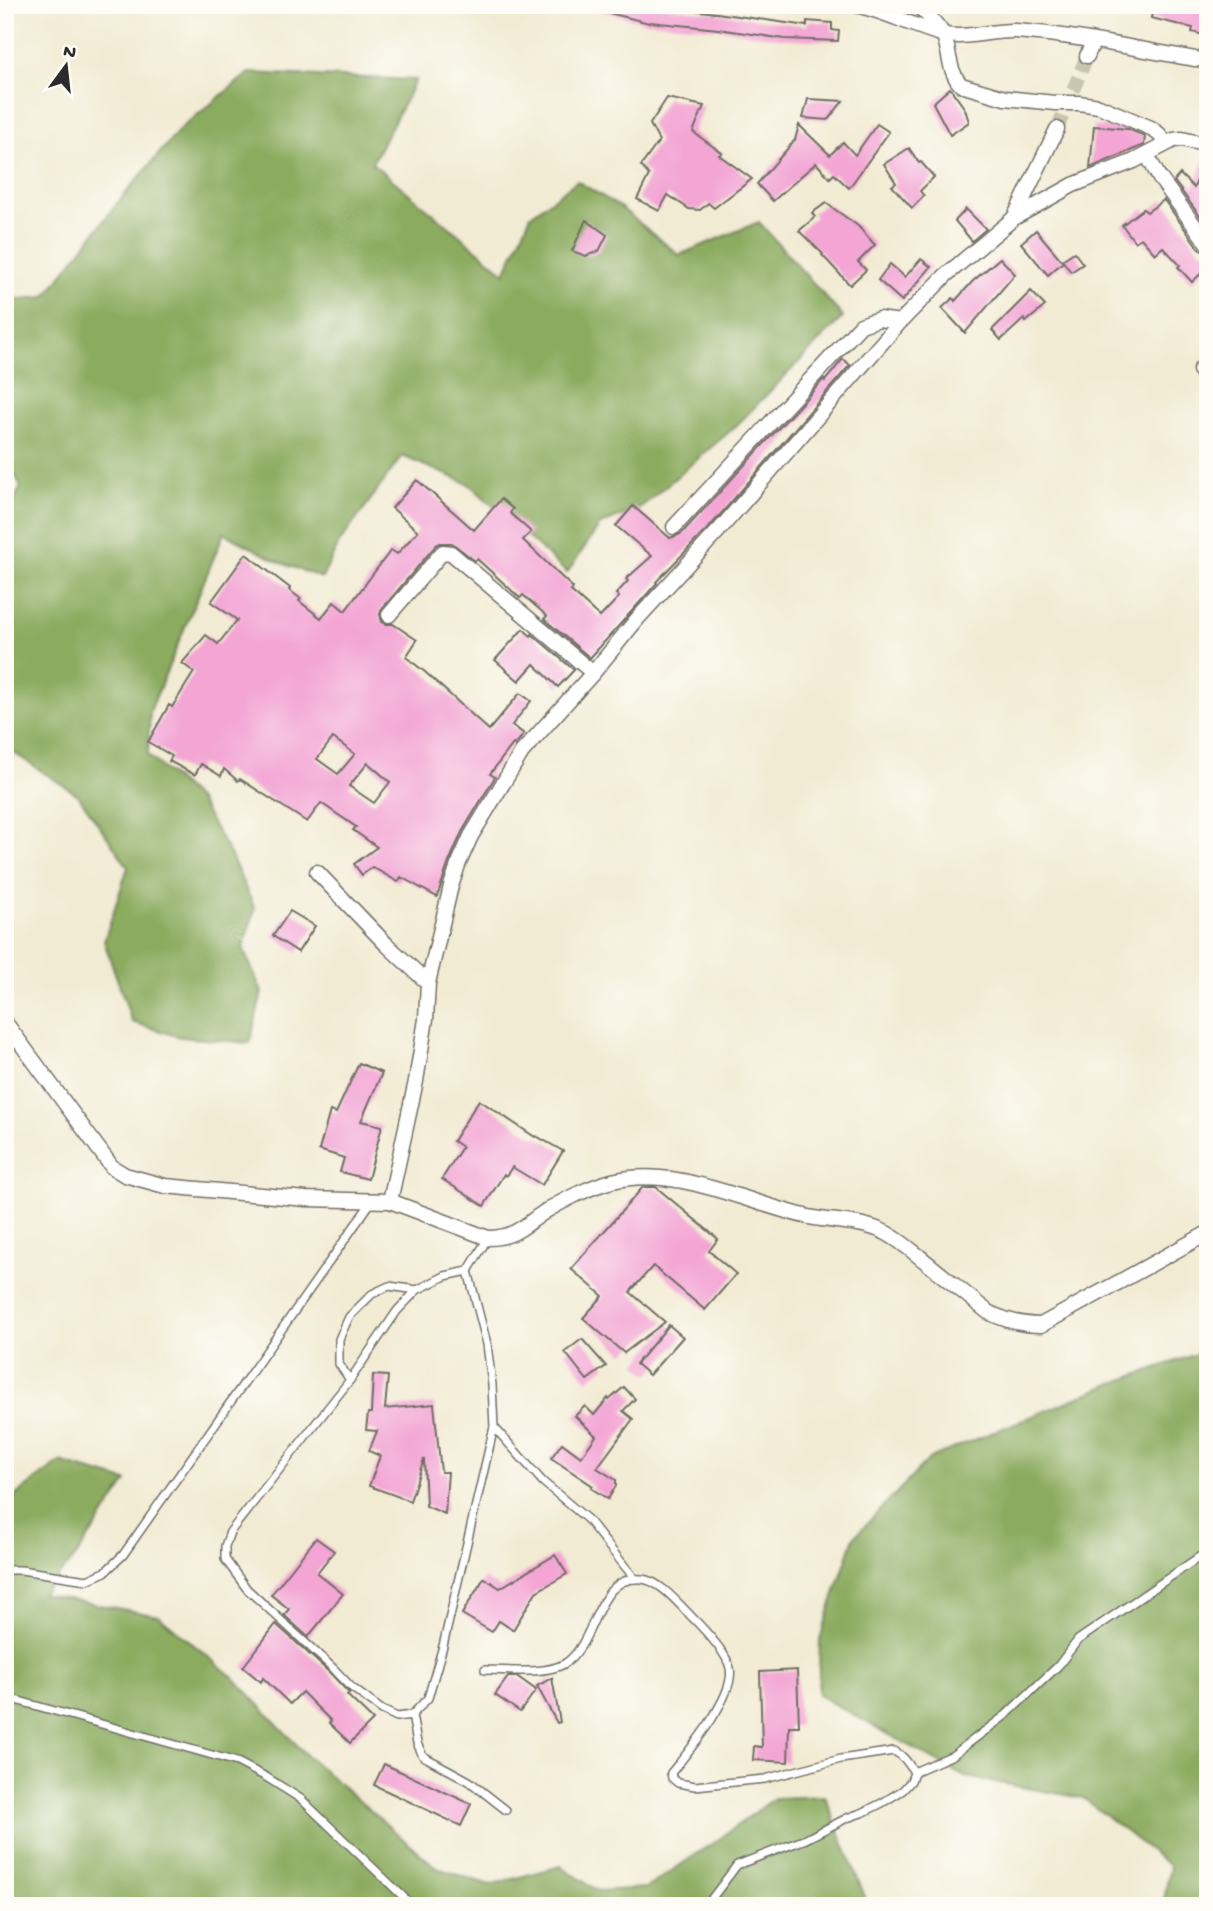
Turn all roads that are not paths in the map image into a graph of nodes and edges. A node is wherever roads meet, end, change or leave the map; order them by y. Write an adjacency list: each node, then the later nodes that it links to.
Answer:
1 (855, 5): 3 (street)
2 (918, 5): 3 (street)
3 (943, 35): 4 (street); 8 (street)
4 (1093, 42): 5 (street); 6 (street)
5 (1087, 56)
6 (1208, 60)
7 (1057, 129): 11 (street)
8 (1165, 143): 9 (street); 10 (street)
9 (1208, 145)
10 (1147, 155): 11 (street); 12 (street)
11 (1014, 218): 13 (street)
12 (1208, 244)
13 (900, 322): 14 (street); 16 (street)
14 (674, 527)
15 (389, 615): 16 (street)
16 (593, 673): 18 (street)
17 (317, 872): 18 (street)
18 (428, 983): 21 (street)
19 (5, 1022): 20 (street)
20 (373, 1200): 21 (street); 29 (lane)
21 (390, 1201): 23 (street)
22 (1208, 1233): 23 (street)
23 (488, 1238): 24 (lane)
24 (468, 1271): 25 (lane); 27 (lane)
25 (417, 1290): 26 (lane); 26 (lane)
26 (350, 1380): 33 (lane)
27 (494, 1427): 30 (lane); 33 (lane)
28 (1208, 1551): 34 (lane)
29 (5, 1570)
30 (635, 1579): 31 (lane); 34 (lane)
31 (485, 1670)
32 (5, 1697): 36 (lane)
33 (412, 1714): 35 (lane)
34 (914, 1772): 37 (lane)
35 (506, 1810)
36 (413, 1906)
37 (706, 1906)

